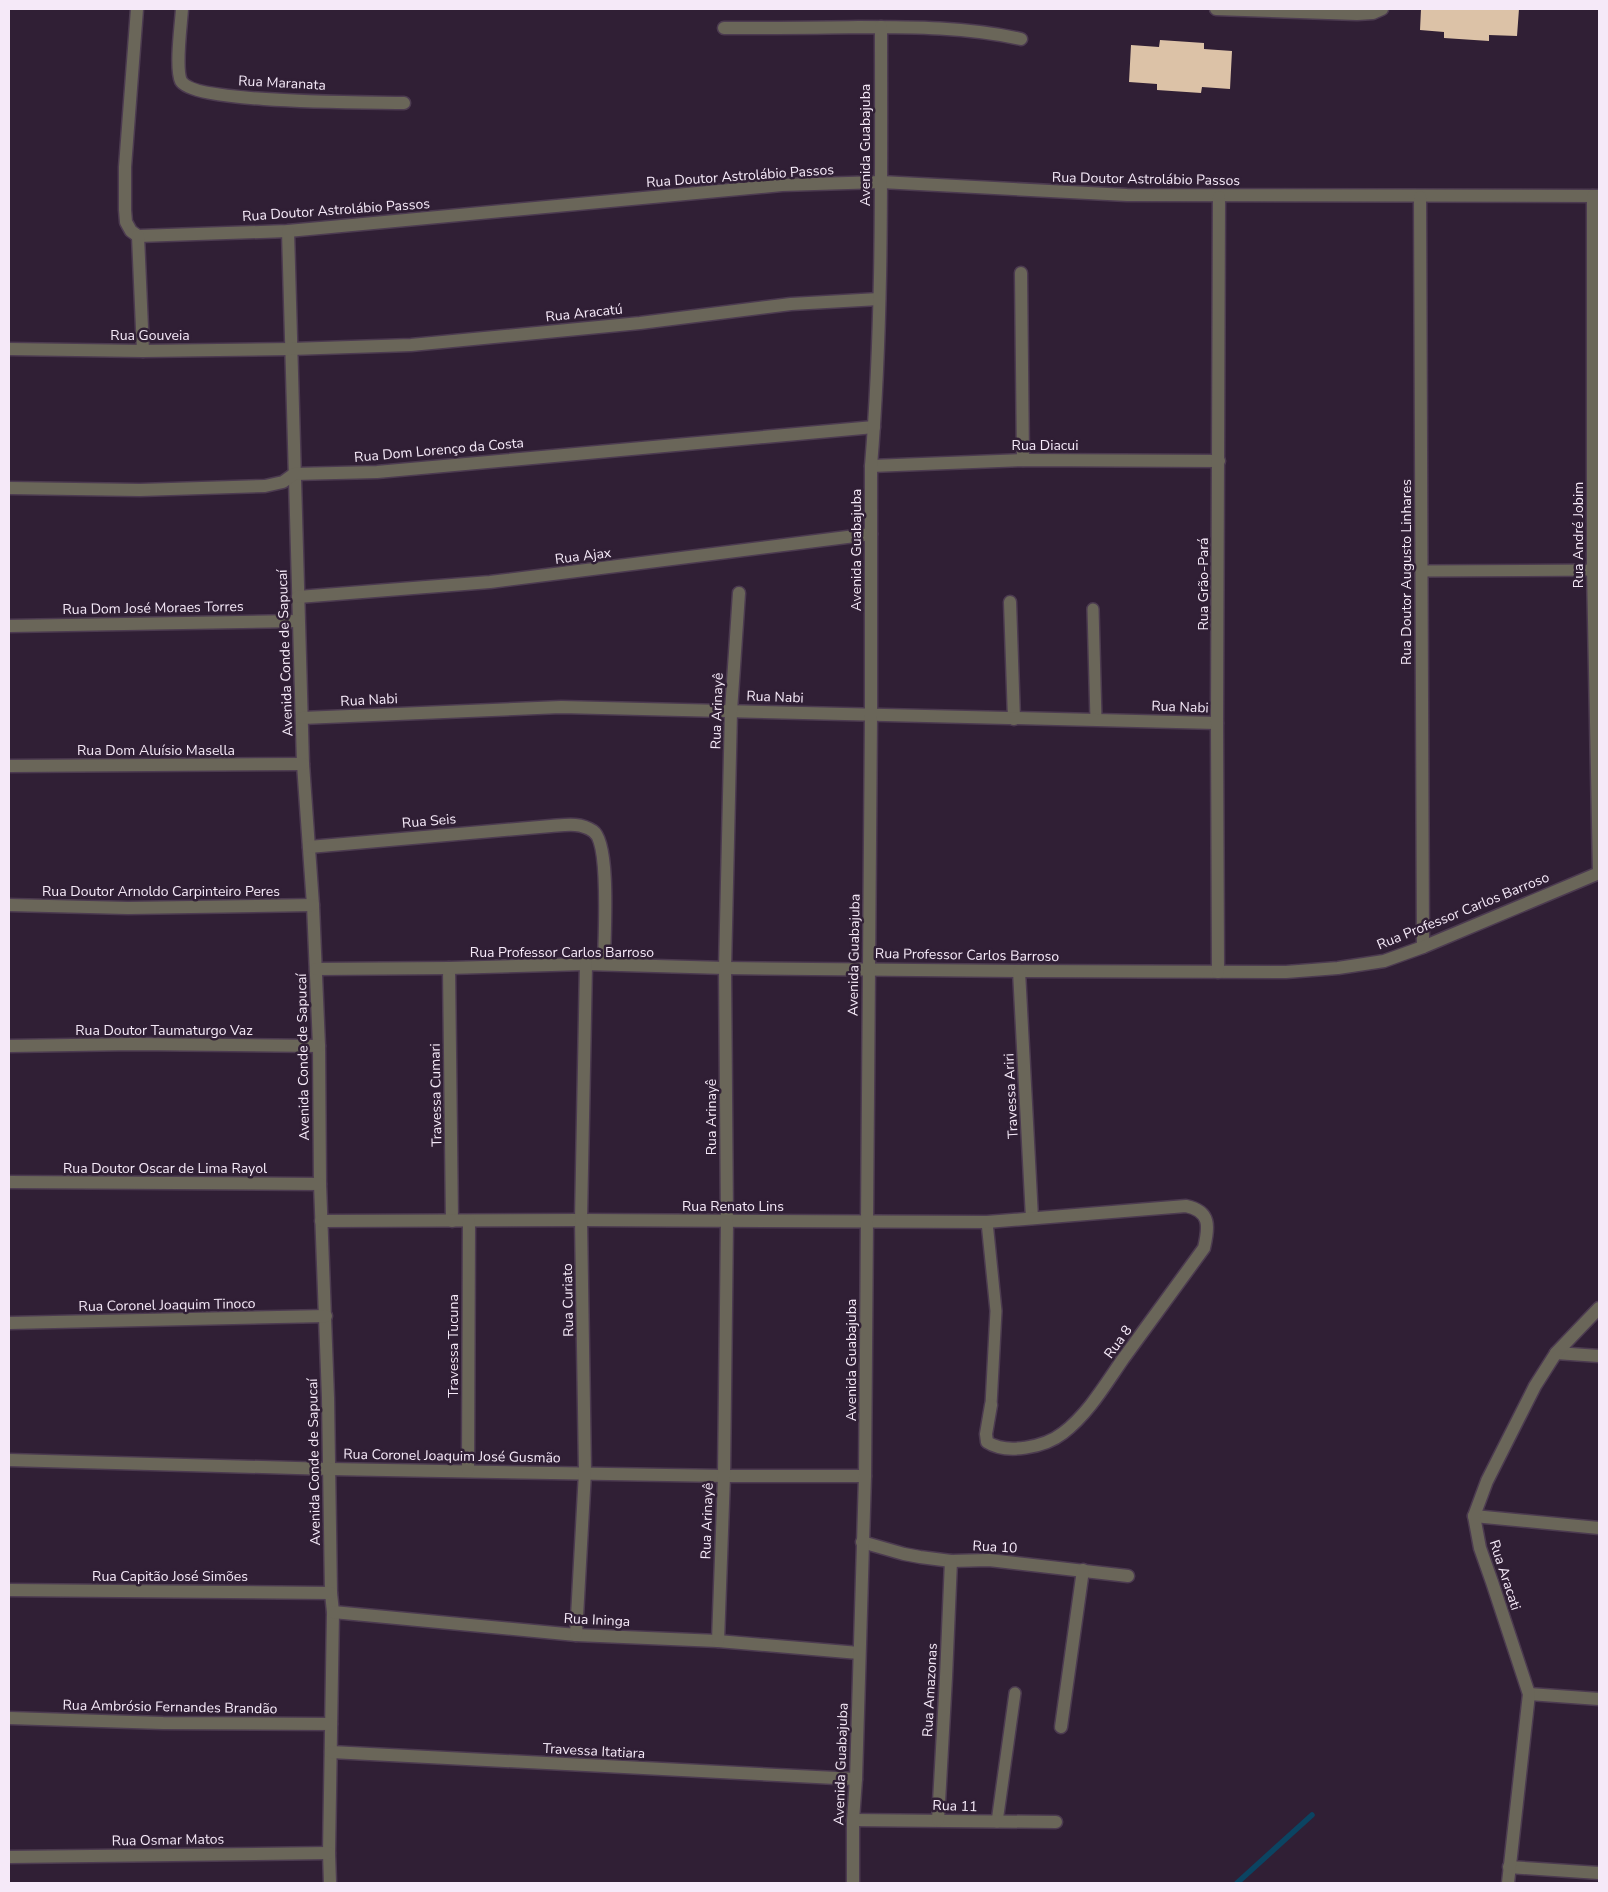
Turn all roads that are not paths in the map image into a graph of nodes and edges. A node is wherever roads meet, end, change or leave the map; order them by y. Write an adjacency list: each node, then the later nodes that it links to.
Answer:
1 (137, 9): 16 (street)
2 (182, 9): 10 (street, Rua Maranata)
3 (1216, 9): 5 (street)
4 (1382, 9): 6 (street)
5 (1247, 10): 6 (street)
6 (1279, 11)
7 (881, 27): 8 (street); 9 (street); 11 (street, Avenida Guabajuba)
8 (724, 28)
9 (1021, 39)
10 (404, 103)
11 (880, 182): 12 (street, Rua Doutor Astrolábio Passos); 15 (street, Rua Doutor Astrolábio Passos); 18 (street, Avenida Guabajuba)
12 (1219, 196): 13 (street, Rua Doutor Astrolábio Passos); 24 (street, Rua Grão-Pará)
13 (1420, 196): 14 (street, Rua Doutor Astrolábio Passos); 30 (street, Rua Doutor Augusto Linhares)
14 (1596, 196): 29 (street, Rua André Jobim)
15 (288, 231): 16 (street, Rua Doutor Astrolábio Passos); 20 (street, Avenida Conde de Sapucaí)
16 (138, 236): 21 (street)
17 (1021, 273): 23 (street)
18 (879, 299): 20 (street, Rua Aracatú); 22 (street, Avenida Guabajuba)
19 (9, 349): 21 (street, Rua Gouveia)
20 (291, 350): 21 (street, Rua Gouveia); 26 (street, Avenida Conde de Sapucaí)
21 (144, 351)
22 (874, 426): 25 (street, Avenida Guabajuba); 26 (street, Rua Dom Lorenço da Costa)
23 (1023, 460): 24 (street, Rua Diacui); 25 (street, Rua Diacui)
24 (1218, 461): 42 (street, Rua Grão-Pará)
25 (871, 466): 28 (street, Avenida Guabajuba)
26 (294, 474): 27 (street, Rua Dom Lorenço da Costa); 32 (street, Avenida Conde de Sapucaí)
27 (9, 488)
28 (871, 534): 32 (street, Rua Ajax); 38 (street, Avenida Guabajuba)
29 (1596, 570): 30 (lane); 46 (street, Rua André Jobim)
30 (1421, 572): 49 (street, Rua Doutor Augusto Linhares)
31 (738, 593): 37 (street, Rua Arinayê)
32 (298, 597): 35 (street, Avenida Conde de Sapucaí)
33 (1010, 602): 40 (street)
34 (1093, 609): 41 (lane)
35 (298, 621): 36 (street, Rua Dom José Moraes Torres); 39 (street, Avenida Conde de Sapucaí)
36 (9, 626)
37 (732, 710): 38 (street, Rua Nabi); 39 (street, Rua Nabi); 53 (street, Rua Arinayê)
38 (871, 714): 40 (street, Rua Nabi); 55 (street, Avenida Guabajuba)
39 (302, 718): 43 (street, Avenida Conde de Sapucaí)
40 (1014, 720): 41 (street, Rua Nabi)
41 (1096, 720): 42 (street, Rua Nabi)
42 (1217, 724): 57 (street, Rua Grão-Pará)
43 (303, 764): 44 (street, Rua Dom Aluísio Masella); 45 (street, Avenida Conde de Sapucaí)
44 (9, 766)
45 (309, 847): 48 (street, Avenida Conde de Sapucaí); 51 (street, Rua Seis)
46 (1599, 873): 49 (street, Rua Professor Carlos Barroso)
47 (9, 905): 48 (street, Rua Doutor Arnoldo Carpinteiro Peres)
48 (313, 905): 54 (street, Avenida Conde de Sapucaí)
49 (1423, 947): 57 (street, Rua Professor Carlos Barroso)
50 (586, 964): 51 (street, Rua Professor Carlos Barroso); 52 (street, Rua Professor Carlos Barroso); 65 (street, Rua Curiato)
51 (604, 964): 53 (street, Rua Professor Carlos Barroso)
52 (449, 968): 54 (street, Rua Professor Carlos Barroso); 66 (street, Travessa Cumari)
53 (725, 968): 55 (street, Rua Professor Carlos Barroso); 69 (street, Rua Arinayê)
54 (316, 969): 59 (street, Avenida Conde de Sapucaí)
55 (869, 969): 56 (street, Rua Professor Carlos Barroso); 68 (street, Avenida Guabajuba)
56 (1019, 971): 57 (street, Rua Professor Carlos Barroso); 63 (street, Travessa Ariri)
57 (1218, 972)
58 (9, 1046): 59 (street, Rua Doutor Taumaturgo Vaz)
59 (319, 1046): 61 (street, Avenida Conde de Sapucaí)
60 (9, 1182): 61 (street, Rua Doutor Oscar de Lima Rayol)
61 (320, 1184): 64 (street, Avenida Conde de Sapucaí)
62 (1144, 1210): 63 (street, Rua Renato Lins); 76 (street, Rua 8)
63 (1032, 1218): 70 (street, Rua Renato Lins)
64 (321, 1220): 66 (street, Rua Renato Lins); 72 (street, Avenida Conde de Sapucaí)
65 (582, 1220): 67 (street, Rua Renato Lins); 69 (street, Rua Renato Lins); 80 (street, Rua Curiato)
66 (452, 1221): 67 (street, Rua Renato Lins)
67 (469, 1221): 79 (street, Travessa Tucuna)
68 (866, 1221): 69 (street, Rua Renato Lins); 70 (street, Rua Renato Lins); 82 (street, Avenida Guabajuba)
69 (727, 1222): 81 (street, Rua Arinayê)
70 (987, 1222): 76 (lane)
71 (1599, 1308): 74 (street)
72 (326, 1316): 73 (street, Rua Coronel Joaquim Tinoco); 78 (street, Avenida Conde de Sapucaí)
73 (9, 1323)
74 (1556, 1353): 75 (street); 83 (street)
75 (1599, 1356)
76 (991, 1405)
77 (9, 1460): 78 (street, Rua Coronel Joaquim José Gusmão)
78 (330, 1469): 79 (street, Rua Coronel Joaquim José Gusmão); 90 (street, Avenida Conde de Sapucaí)
79 (468, 1470): 80 (street, Rua Coronel Joaquim José Gusmão)
80 (586, 1472): 81 (street, Rua Coronel Joaquim José Gusmão); 92 (street, Rua Curiato)
81 (724, 1476): 82 (street, Rua Coronel Joaquim José Gusmão); 93 (street, Rua Arinayê)
82 (865, 1476): 85 (street, Avenida Guabajuba)
83 (1474, 1516): 84 (street); 96 (street, Rua Aracati)
84 (1599, 1528)
85 (862, 1542): 86 (street, Rua 10); 94 (street, Avenida Guabajuba)
86 (951, 1561): 87 (street, Rua 10); 104 (street, Rua Amazonas)
87 (1083, 1570): 88 (street, Rua 10); 100 (street)
88 (1128, 1576)
89 (9, 1590): 90 (street, Rua Capitão José Simões)
90 (331, 1593): 91 (street, Avenida Conde de Sapucaí)
91 (333, 1612): 92 (street, Rua Ininga); 99 (street, Avenida Conde de Sapucaí)
92 (576, 1635): 93 (street, Rua Ininga)
93 (718, 1641): 94 (street, Rua Ininga)
94 (859, 1653): 102 (street, Avenida Guabajuba)
95 (1015, 1693): 105 (lane)
96 (1529, 1694): 97 (street); 109 (street, Rua Aracati)
97 (1599, 1699)
98 (9, 1718): 99 (street, Rua Ambrósio Fernandes Brandão)
99 (331, 1724): 101 (street, Avenida Conde de Sapucaí)
100 (1061, 1727)
101 (331, 1752): 102 (street, Travessa Itatiara); 107 (street, Avenida Conde de Sapucaí)
102 (856, 1779): 103 (street, Avenida Guabajuba)
103 (853, 1820): 104 (street, Rua 11); 112 (street, Avenida Guabajuba)
104 (938, 1820): 105 (street, Rua 11)
105 (997, 1822): 106 (street, Rua 11)
106 (1056, 1822)
107 (329, 1853): 108 (street, Rua Osmar Matos); 111 (street, Avenida Conde de Sapucaí)
108 (9, 1857)
109 (1509, 1867): 110 (street); 113 (street, Rua Aracati)
110 (1599, 1873)
111 (330, 1883)
112 (853, 1883)
113 (1508, 1883)

